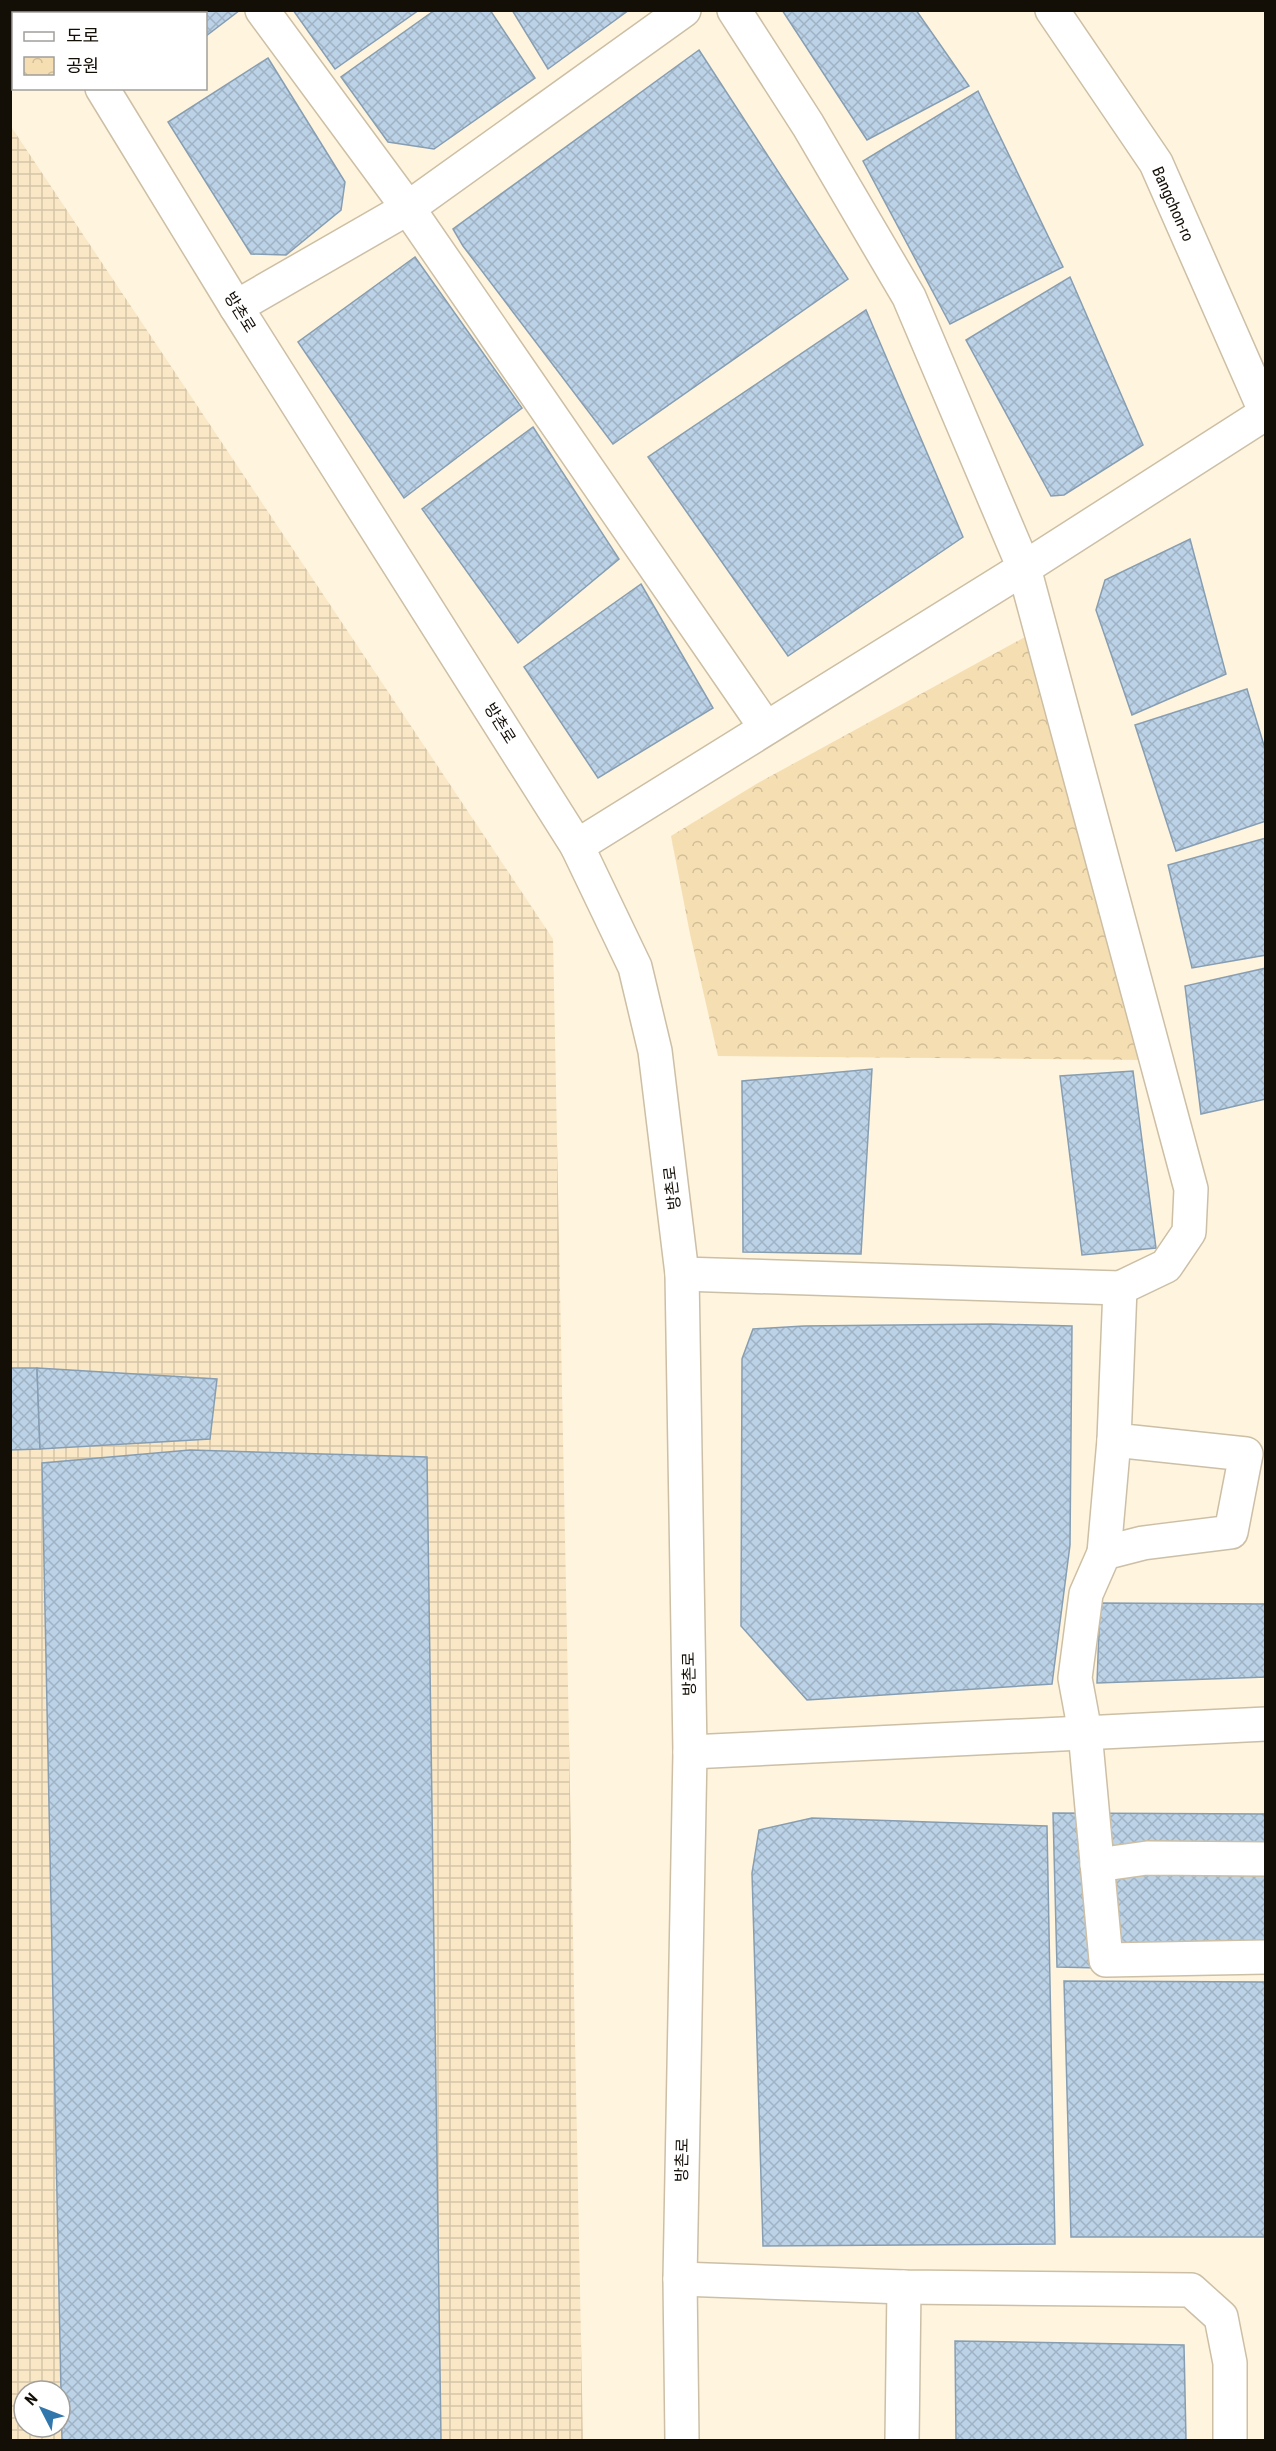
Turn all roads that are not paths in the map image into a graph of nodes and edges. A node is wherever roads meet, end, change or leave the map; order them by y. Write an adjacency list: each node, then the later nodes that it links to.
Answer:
1 (262, 10): 6 (street)
2 (684, 10): 6 (street)
3 (734, 10): 9 (street)
4 (1052, 10): 8 (street, Bangchon-ro)
5 (103, 90): 7 (street, 방촌로)
6 (408, 208): 7 (street); 10 (street)
7 (236, 307): 11 (street, 방촌로)
8 (1266, 413): 9 (street)
9 (1024, 568): 10 (street); 13 (street)
10 (766, 728): 11 (street)
11 (577, 846): 12 (street, 방촌로)
12 (681, 1274): 13 (street); 18 (street, 방촌로)
13 (1120, 1288): 14 (street)
14 (1114, 1440): 15 (street); 15 (street)
15 (1104, 1553): 17 (street)
16 (1266, 1724): 17 (street)
17 (1085, 1732): 18 (street); 20 (street)
18 (690, 1752): 22 (street, 방촌로)
19 (1266, 1858): 20 (street)
20 (1097, 1864): 21 (street)
21 (1266, 1958)
22 (680, 2279): 23 (street); 24 (street, 방촌로)
23 (904, 2287): 25 (street); 26 (street)
24 (682, 2440)
25 (902, 2440)
26 (1230, 2440)

